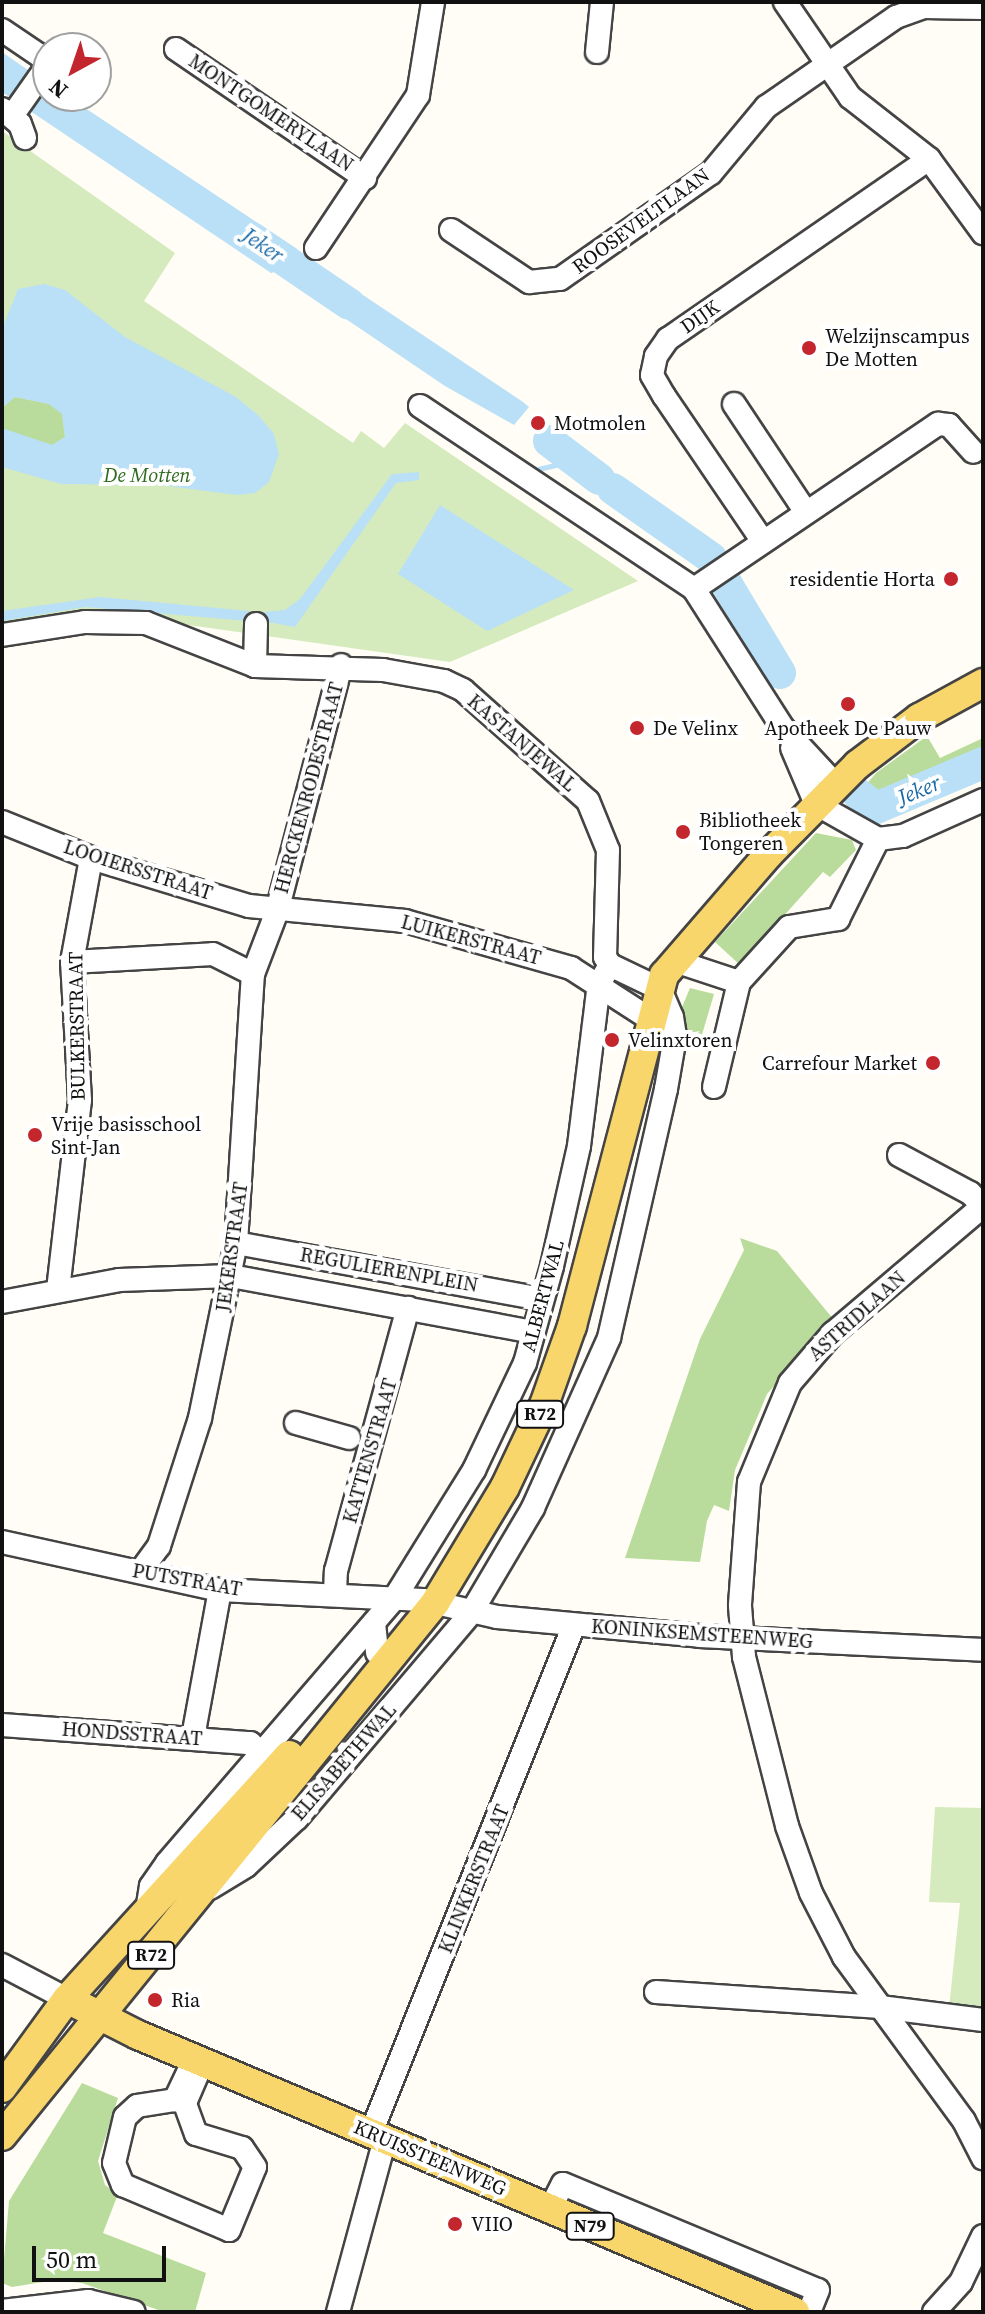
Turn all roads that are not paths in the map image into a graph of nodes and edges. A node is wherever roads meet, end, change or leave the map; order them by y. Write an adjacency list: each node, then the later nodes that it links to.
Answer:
1 (433, 2): 14 (street)
2 (602, 2): 8 (street)
3 (785, 2): 9 (street)
4 (983, 8): 9 (street, ROOSEVELTLAAN)
5 (2, 30): 7 (street)
6 (176, 49): 14 (street, MONTGOMERYLAAN)
7 (32, 52)
8 (597, 52)
9 (827, 63): 13 (street); 15 (street, ROOSEVELTLAAN)
10 (32, 82): 11 (street)
11 (7, 112): 12 (street)
12 (25, 138)
13 (929, 159): 16 (street); 22 (street, DIJK)
14 (365, 178): 17 (street)
15 (451, 230)
16 (983, 233)
17 (316, 248)
18 (734, 404): 21 (street)
19 (420, 406): 23 (street)
20 (973, 452): 21 (street)
21 (805, 511): 22 (street)
22 (762, 540): 23 (street)
23 (694, 589): 29 (street)
24 (256, 624): 27 (street)
25 (2, 635): 27 (street, KASTANJEWAL)
26 (341, 665): 27 (street, KASTANJEWAL); 34 (street, HERCKENRODESTRAAT); 38 (street, KASTANJEWAL)
27 (255, 666)
28 (983, 683): 29 (main road, R72)
29 (826, 795): 32 (street); 35 (main road, ALBERTWAL / R72)
30 (983, 800): 32 (street)
31 (2, 822): 33 (street, LOOIERSSTRAAT)
32 (878, 839): 39 (street)
33 (91, 858): 34 (street, LOOIERSSTRAAT); 36 (street, BULKERSTRAAT)
34 (277, 911): 37 (street, JEKERSTRAAT); 38 (street, LUIKERSTRAAT)
35 (675, 961): 39 (street); 40 (main road, ALBERTWAL / R72)
36 (72, 962): 37 (street); 47 (street, BULKERSTRAAT)
37 (253, 974): 45 (street, JEKERSTRAAT)
38 (605, 974): 40 (street); 41 (street, LUIKERSTRAAT); 48 (street, ALBERTWAL)
39 (739, 982): 42 (street)
40 (660, 989): 41 (main road, ALBERTWAL / R72); 60 (street)
41 (650, 1019): 59 (main road, ALBERTWAL / R72)
42 (714, 1087)
43 (899, 1155): 44 (street)
44 (983, 1206): 63 (street, ASTRIDLAAN)
45 (236, 1243): 46 (street, JEKERSTRAAT); 48 (street, REGULIERENPLEIN)
46 (231, 1276): 47 (street, REGULIERENPLEIN); 50 (street, REGULIERENPLEIN); 55 (street, JEKERSTRAAT)
47 (58, 1290): 49 (street, REGULIERENPLEIN)
48 (542, 1299): 51 (street, ALBERTWAL)
49 (2, 1302)
50 (408, 1308): 51 (street, REGULIERENPLEIN); 53 (street, KATTENSTRAAT)
51 (533, 1332): 58 (street, ALBERTWAL)
52 (296, 1423): 53 (street)
53 (362, 1441): 57 (street, KATTENSTRAAT)
54 (2, 1542): 55 (street, PUTSTRAAT)
55 (140, 1572): 56 (street, PUTSTRAAT)
56 (220, 1590): 57 (street, PUTSTRAAT); 67 (street)
57 (335, 1595): 58 (street, PUTSTRAAT)
58 (394, 1599): 59 (street, PUTSTRAAT); 61 (street)
59 (429, 1601): 60 (street, KONINKSEMSTEENWEG); 65 (main road, R72); 69 (main road, ELISABETHWAL / R72)
60 (471, 1613): 62 (street, KONINKSEMSTEENWEG); 69 (street, ELISABETHWAL)
61 (374, 1623): 65 (street); 68 (street)
62 (574, 1625): 63 (street, KONINKSEMSTEENWEG); 80 (street, KLINKERSTRAAT)
63 (741, 1639): 64 (street, KONINKSEMSTEENWEG); 74 (street, ASTRIDLAAN)
64 (983, 1650)
65 (377, 1653): 70 (main road, R72)
66 (2, 1725): 67 (street, HONDSSTRAAT)
67 (193, 1737): 68 (street, HONDSSTRAAT)
68 (259, 1751): 70 (street)
69 (201, 1894): 75 (main road, ELISABETHWAL / R72)
70 (147, 1911): 73 (main road, R72)
71 (2, 1965): 73 (street)
72 (656, 1992): 74 (street)
73 (67, 1999): 75 (main road, KRUISSTEENWEG / N79); 78 (main road, R72)
74 (880, 2007): 76 (street); 81 (street, ASTRIDLAAN)
75 (100, 2016): 77 (main road, KRUISSTEENWEG / N79); 79 (main road, R72)
76 (983, 2020)
77 (199, 2060): 77 (street); 80 (main road, KRUISSTEENWEG / N79)
78 (2, 2088)
79 (2, 2136)
80 (378, 2136): 82 (main road, KRUISSTEENWEG / N79); 86 (street, KLINKERSTRAAT)
81 (983, 2158)
82 (550, 2209): 87 (main road, KRUISSTEENWEG / N79); 88 (street)
83 (983, 2236): 89 (street)
84 (2, 2311): 85 (street)
85 (134, 2312)
86 (338, 2312)
87 (795, 2312)
88 (809, 2312)
89 (934, 2312)

